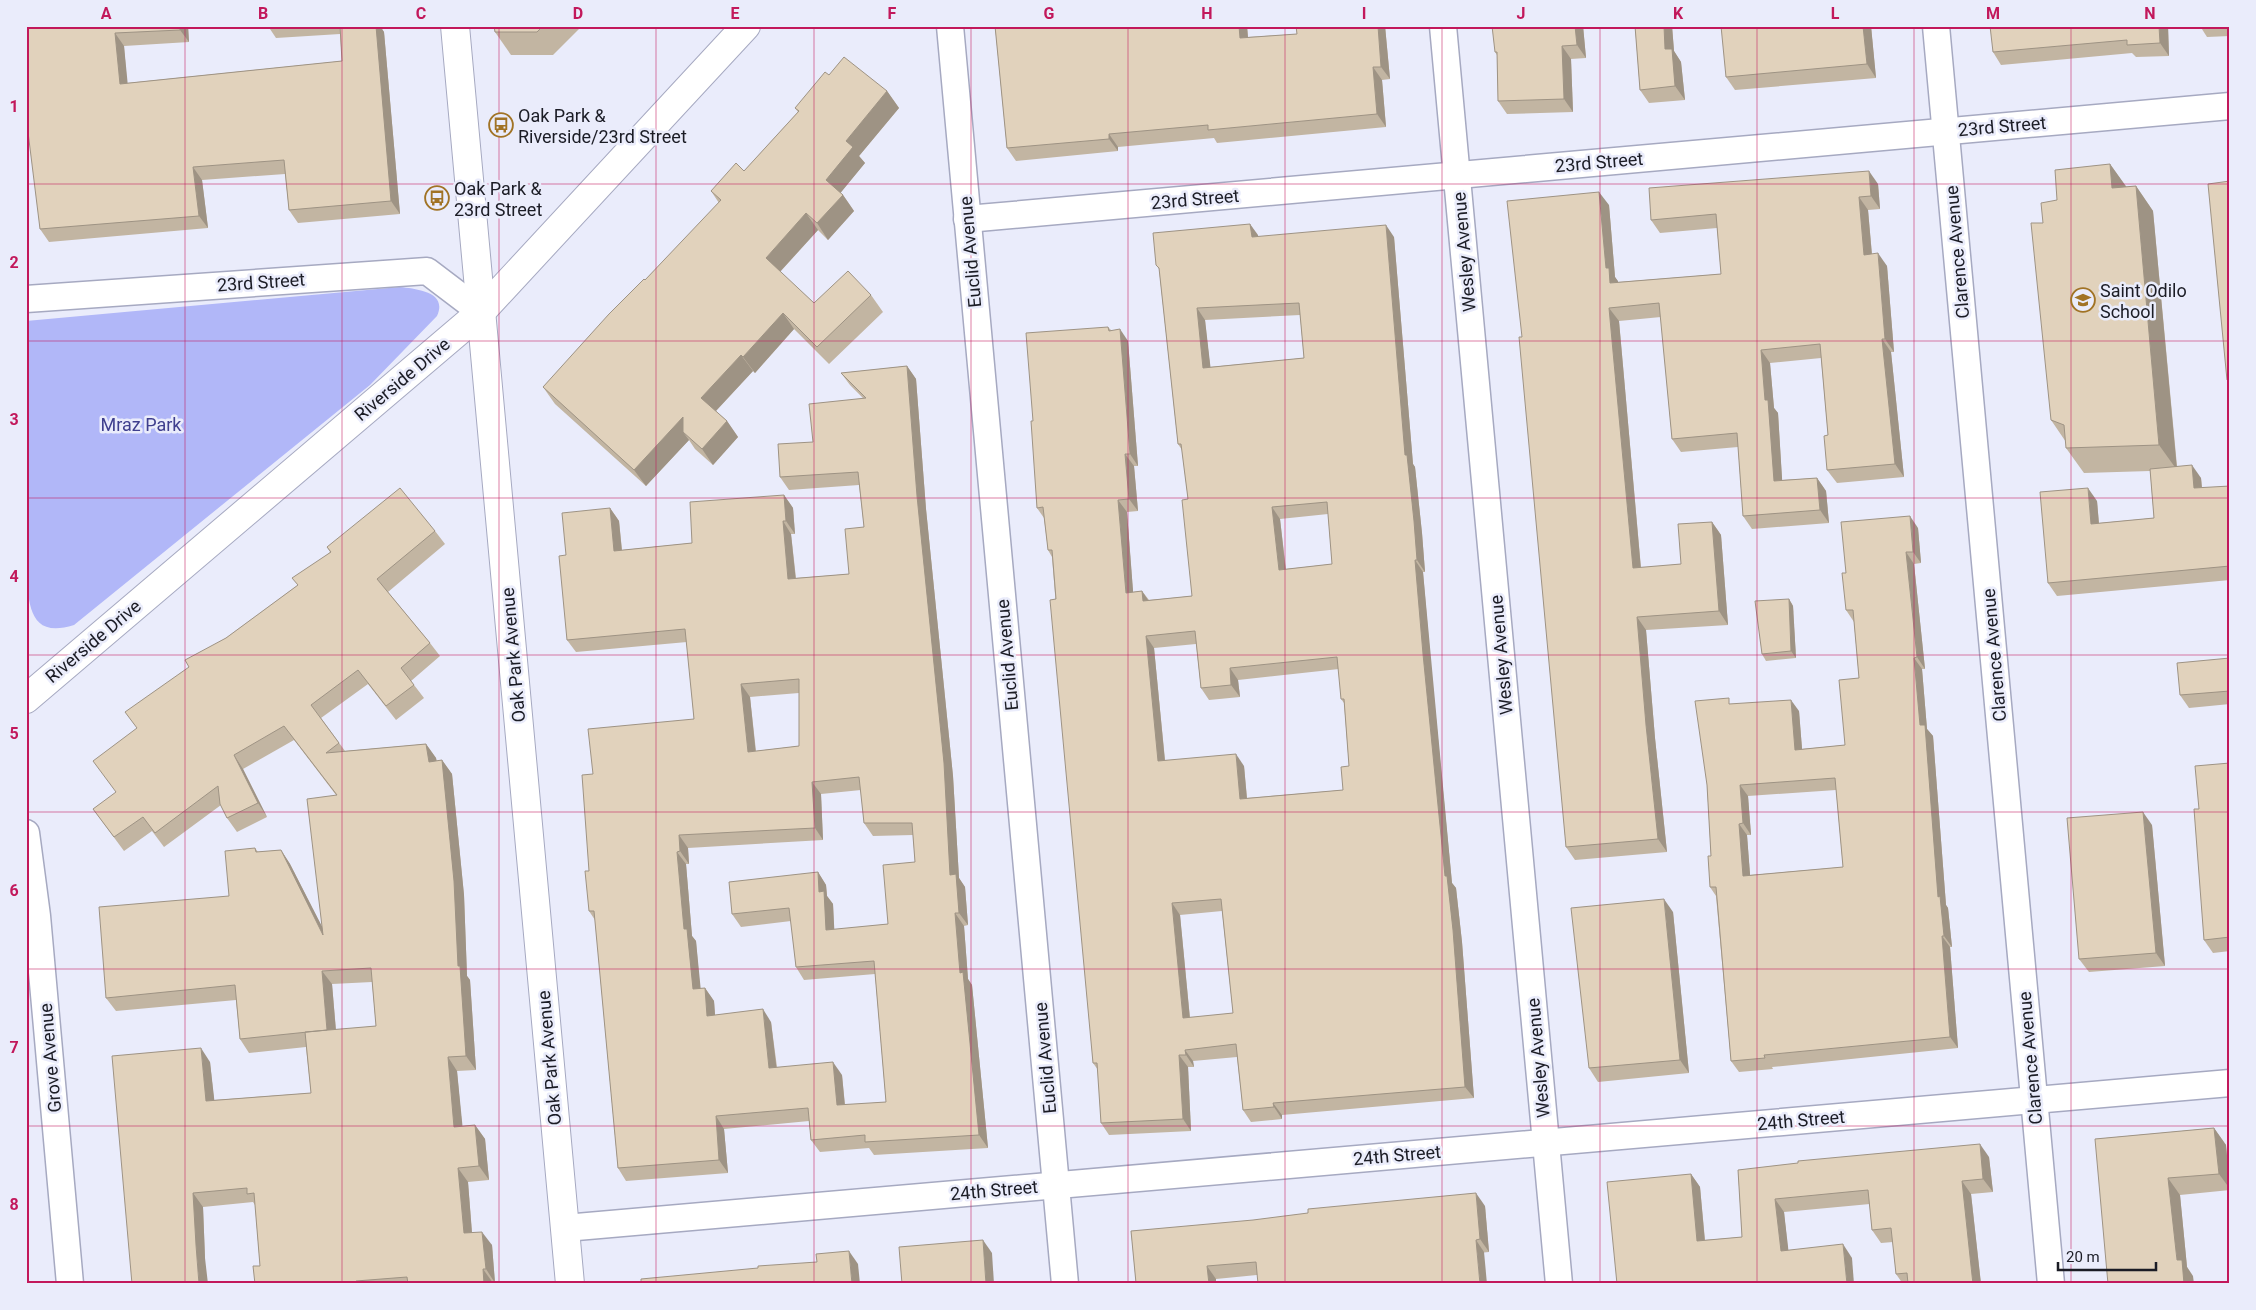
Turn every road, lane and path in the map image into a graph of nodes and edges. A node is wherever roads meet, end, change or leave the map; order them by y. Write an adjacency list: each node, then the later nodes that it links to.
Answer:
1 (455, 26): 11 (street, Oak Park Avenue)
2 (746, 26): 11 (street, Riverside Drive)
3 (950, 26): 9 (street, Euclid Avenue)
4 (1443, 26): 8 (street, Wesley Avenue)
5 (1936, 26): 7 (street, Clarence Avenue)
6 (2230, 106): 7 (street, 23rd Street)
7 (1946, 131): 8 (street, 23rd Street); 15 (street, Clarence Avenue)
8 (1457, 175): 9 (street, 23rd Street); 16 (street, Wesley Avenue)
9 (968, 219): 17 (street, Euclid Avenue)
10 (26, 299): 11 (street, 23rd Street)
11 (481, 312): 12 (street, Riverside Drive); 18 (street, Oak Park Avenue)
12 (26, 699)
13 (26, 833): 19 (street, Grove Avenue)
14 (2230, 1083): 15 (street, 24th Street)
15 (2034, 1100): 16 (street, 24th Street); 23 (street, Clarence Avenue)
16 (1546, 1142): 17 (street, 24th Street); 22 (street, Wesley Avenue)
17 (1056, 1185): 18 (street, 24th Street); 21 (street, Euclid Avenue)
18 (565, 1228): 20 (street, Oak Park Avenue)
19 (70, 1284)
20 (570, 1284)
21 (1066, 1284)
22 (1559, 1284)
23 (2051, 1284)

